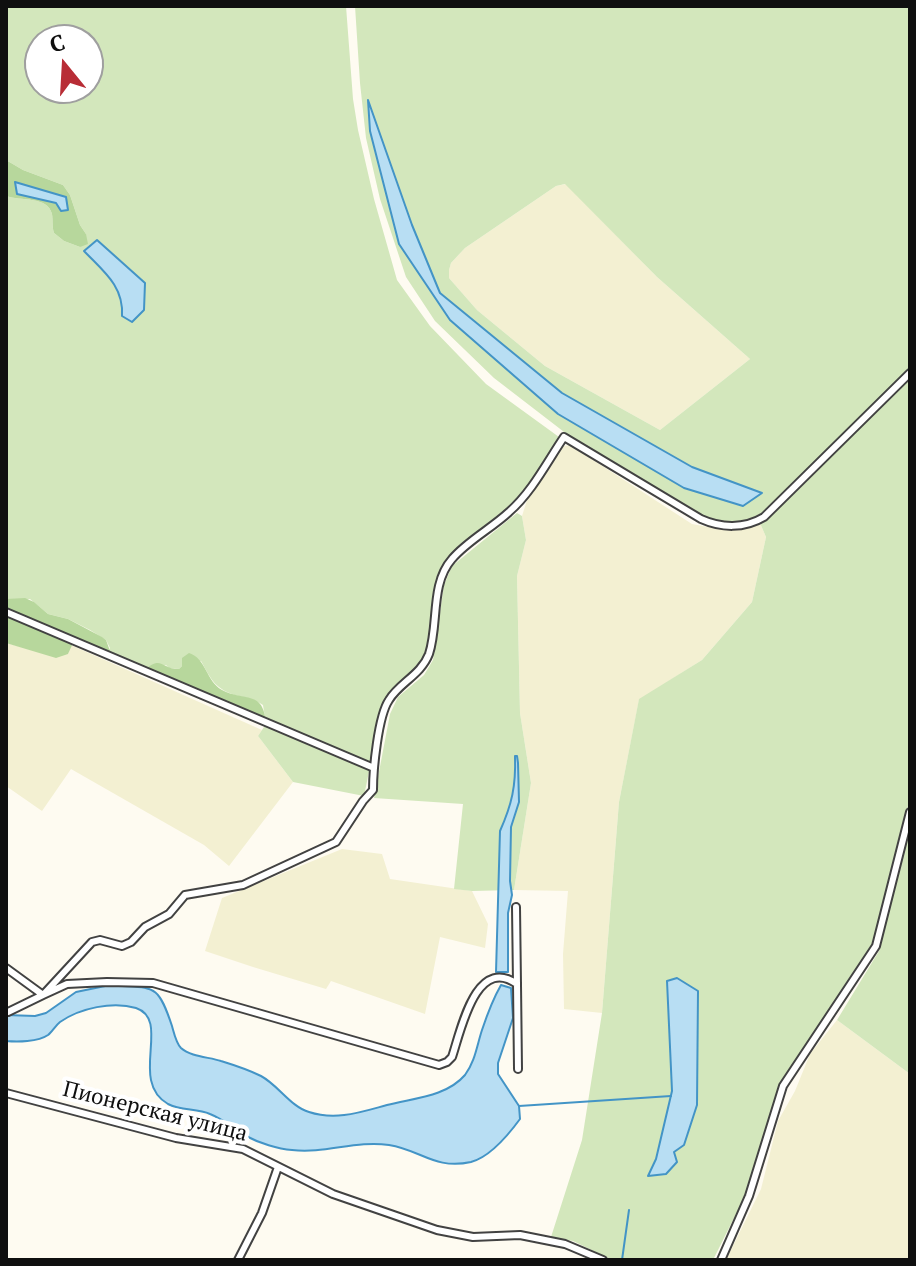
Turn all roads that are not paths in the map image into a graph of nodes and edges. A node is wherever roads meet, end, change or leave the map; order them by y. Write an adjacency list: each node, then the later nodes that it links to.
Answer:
1 (910, 373): 3 (street)
2 (6, 612): 3 (street)
3 (374, 768): 8 (street)
4 (910, 812): 15 (street)
5 (516, 907): 7 (street)
6 (6, 971): 8 (street)
7 (517, 984): 8 (street); 10 (street)
8 (43, 995): 9 (street)
9 (7, 1011)
10 (518, 1069)
11 (6, 1093): 12 (street, Пионерская улица)
12 (278, 1167): 13 (street); 14 (street, Пионерская улица)
13 (238, 1260)
14 (603, 1260)
15 (721, 1260)

